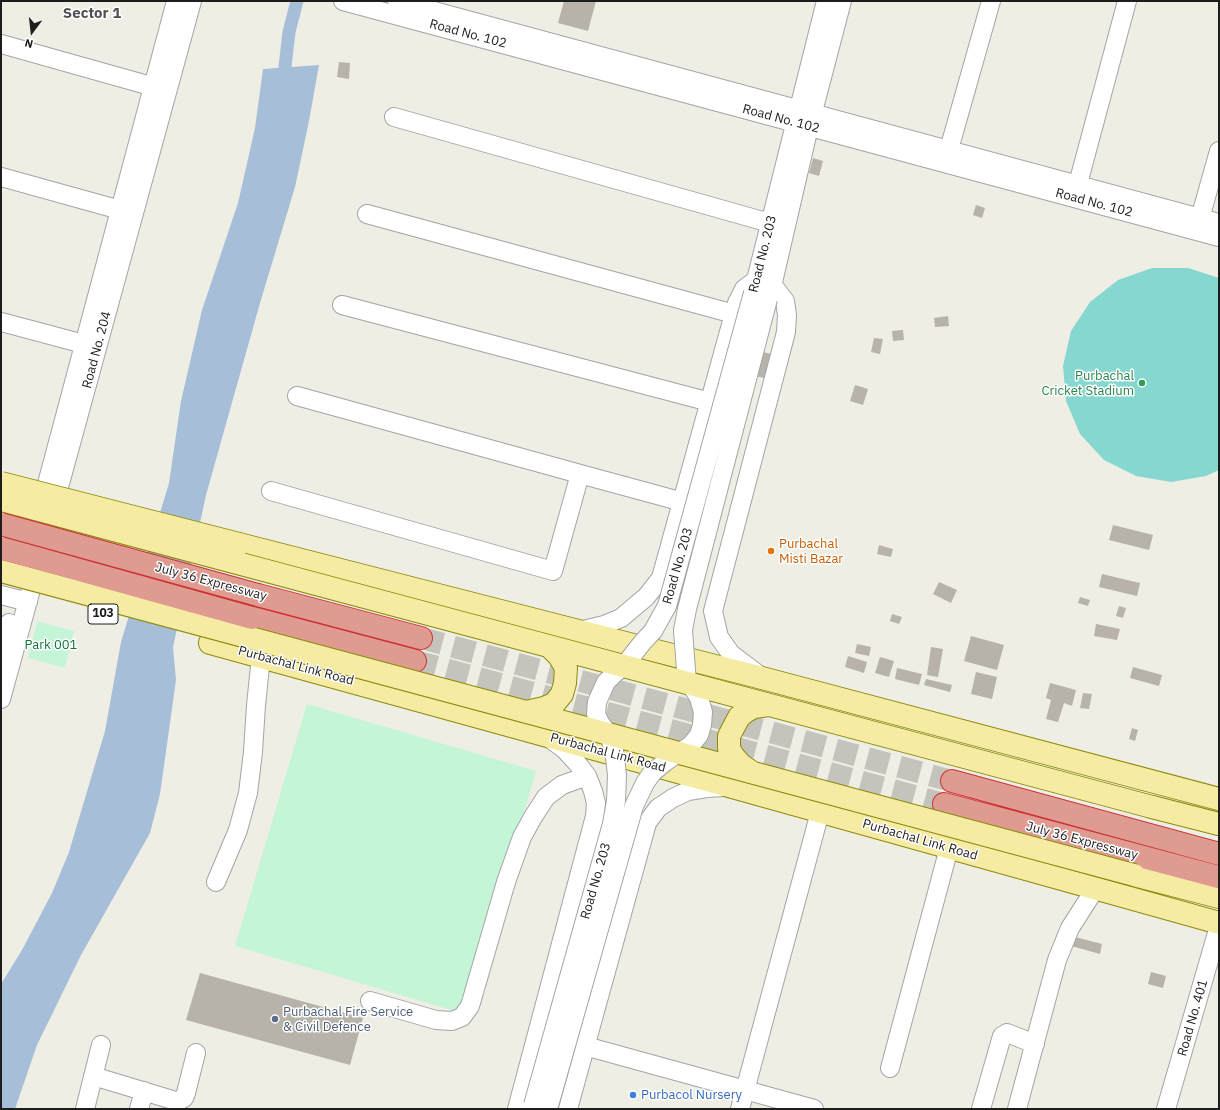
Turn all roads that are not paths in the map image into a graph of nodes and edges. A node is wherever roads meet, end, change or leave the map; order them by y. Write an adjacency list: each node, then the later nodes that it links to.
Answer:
1 (176, 1): 10 (street, Road No. 204)
2 (192, 1): 10 (street, Road No. 204)
3 (343, 1): 8 (street, Road No. 102)
4 (826, 1): 12 (street, Road No. 203)
5 (842, 1): 12 (street)
6 (991, 1): 14 (street)
7 (1127, 1): 16 (street)
8 (404, 8): 12 (street, Road No. 102)
9 (1, 44): 10 (street)
10 (160, 88): 17 (street, Road No. 204)
11 (394, 118): 20 (street)
12 (804, 118): 14 (street, Road No. 102); 20 (street, Road No. 203); 23 (street, Road No. 203)
13 (1219, 151): 21 (street)
14 (948, 156): 16 (street, Road No. 102)
15 (1, 177): 17 (street)
16 (1076, 191): 21 (street, Road No. 102)
17 (127, 212): 27 (street, Road No. 204)
18 (368, 214): 25 (street)
19 (1219, 222): 21 (street, Road No. 102)
20 (770, 223): 23 (street, Road No. 203)
21 (1198, 224): 22 (street, Road No. 102)
22 (1219, 237)
23 (762, 289): 25 (street, Road No. 203); 45 (street, Road No. 203, bridge); 46 (street, Road No. 203); 47 (street, Road No. 203, bridge)
24 (342, 306): 29 (street)
25 (734, 314): 29 (street, Road No. 203)
26 (1, 322): 27 (street)
27 (91, 346): 38 (street, Road No. 204)
28 (297, 396): 30 (street)
29 (710, 402): 34 (street, Road No. 203)
30 (580, 474): 32 (street); 34 (street)
31 (1, 483): 39 (main road, bridge)
32 (271, 491)
33 (1, 500): 41 (main road, bridge)
34 (683, 502): 39 (street, Road No. 203)
35 (1, 524): 40 (highway, July 36 Expressway, bridge)
36 (1, 548): 44 (highway, July 36 Expressway, bridge)
37 (1, 572): 43 (main road, Purbachal Link Road / 103); 50 (main road, bridge)
38 (15, 598): 42 (street, Road No. 204); 48 (street, Road No. 204)
39 (579, 631): 46 (main road)
40 (421, 638)
41 (549, 646): 45 (main road, bridge); 50 (main road, bridge)
42 (1, 651)
43 (261, 657): 52 (main road, Purbachal Link Road); 65 (street)
44 (415, 661)
45 (624, 666): 47 (main road, bridge); 51 (street, Road No. 203, bridge)
46 (762, 678): 58 (main road)
47 (687, 683): 49 (main road, bridge); 53 (street, Road No. 203, bridge)
48 (1, 699)
49 (769, 705): 54 (main road, bridge); 61 (main road, bridge)
50 (526, 712): 51 (main road, bridge)
51 (608, 734): 53 (main road, bridge); 78 (street, Road No. 203, bridge)
52 (547, 736): 55 (street, Road No. 203); 57 (main road, Purbachal Link Road)
53 (679, 753): 54 (main road, bridge); 78 (street, Road No. 203, bridge)
54 (753, 772): 67 (main road, bridge)
55 (587, 776): 69 (street); 78 (street, Road No. 203)
56 (952, 781): 63 (highway, July 36 Expressway)
57 (732, 787): 60 (main road, Purbachal Link Road); 72 (street)
58 (1219, 799)
59 (944, 804): 64 (highway, July 36 Expressway)
60 (820, 812): 62 (main road, Purbachal Link Road); 76 (street)
61 (1219, 824)
62 (949, 848): 66 (main road, Purbachal Link Road); 74 (street)
63 (1219, 854)
64 (1219, 877)
65 (216, 882)
66 (1096, 889): 68 (main road, Purbachal Link Road); 70 (street)
67 (1219, 897)
68 (1219, 925): 86 (street, Road No. 401)
69 (370, 1001)
70 (1035, 1044): 84 (street); 85 (street)
71 (101, 1045): 75 (street)
72 (586, 1046): 76 (street); 81 (street)
73 (196, 1053): 77 (street)
74 (890, 1068)
75 (93, 1076): 77 (street); 79 (street)
76 (745, 1090): 82 (street); 83 (street)
77 (144, 1091): 80 (street)
78 (532, 1108)
79 (85, 1109)
80 (139, 1109)
81 (568, 1109)
82 (740, 1109)
83 (814, 1109)
84 (982, 1109)
85 (1018, 1109)
86 (1166, 1109)

